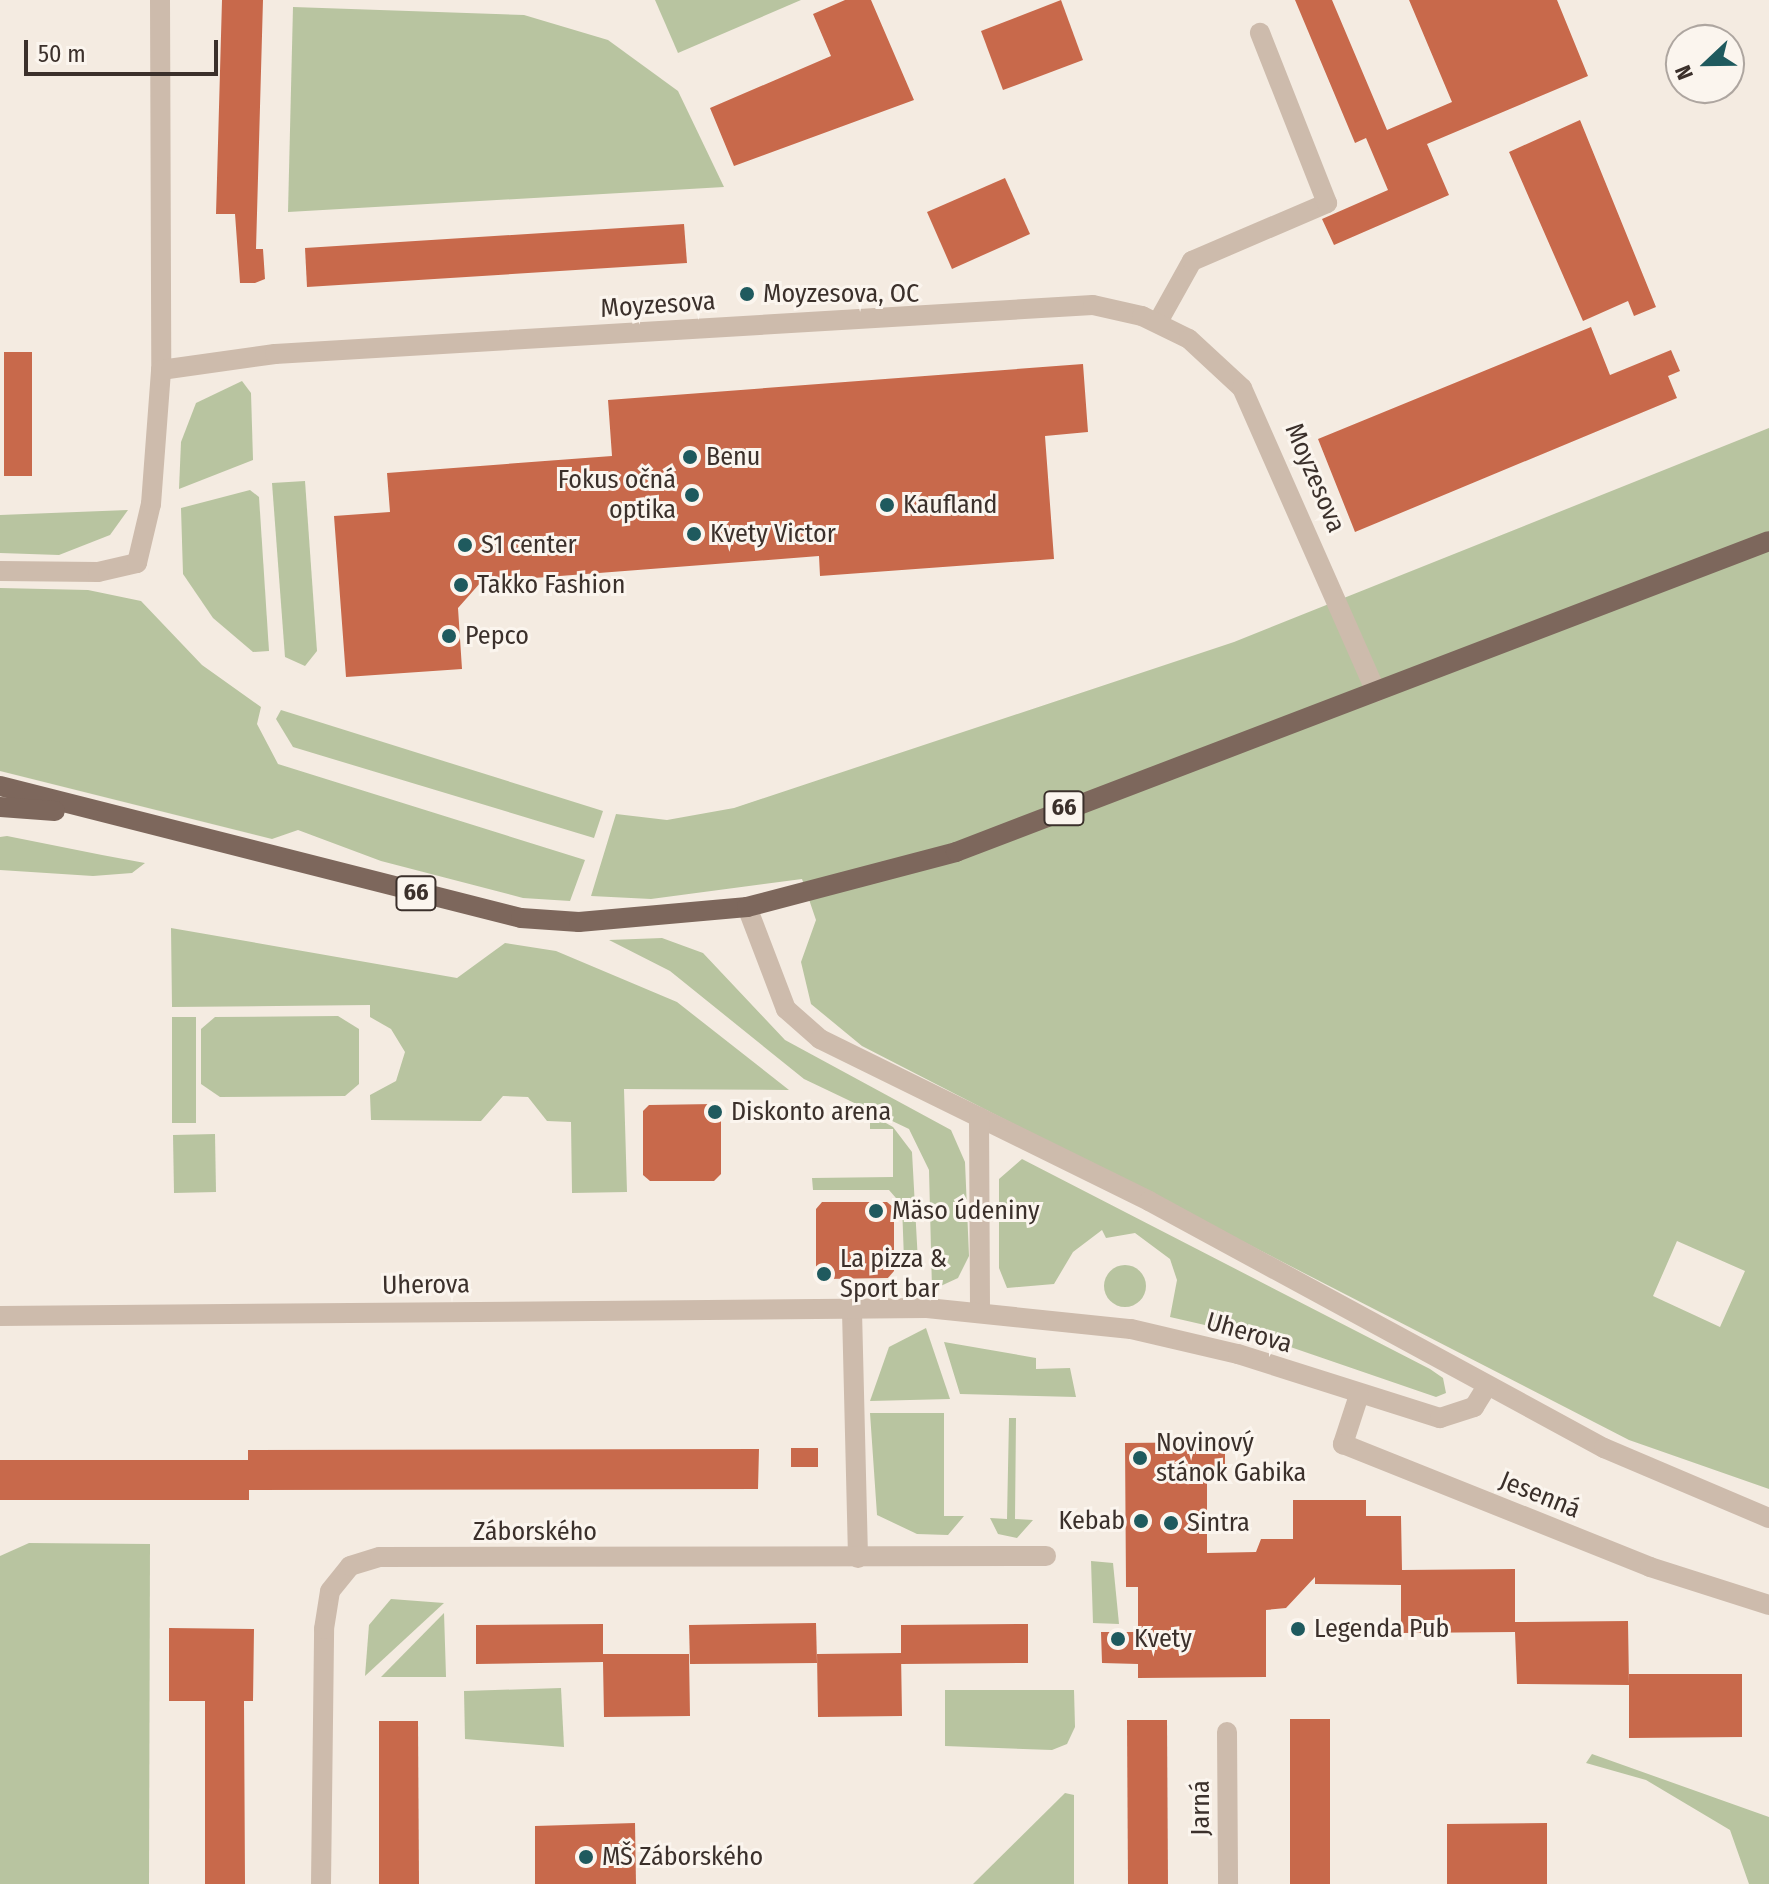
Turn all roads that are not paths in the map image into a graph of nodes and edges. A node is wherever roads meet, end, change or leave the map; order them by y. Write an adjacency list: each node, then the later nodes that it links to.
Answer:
1 (160, 0): 4 (street)
2 (1260, 33): 3 (street)
3 (1158, 322): 4 (street, Moyzesova); 7 (street, Moyzesova)
4 (161, 370): 6 (street)
5 (1769, 541): 7 (main road, 66)
6 (0, 571)
7 (1376, 692): 11 (main road, 66)
8 (0, 786): 10 (main road, 66)
9 (0, 807): 10 (main road, 66)
10 (91, 813): 11 (main road, 66)
11 (747, 907): 12 (street)
12 (979, 1117): 14 (street); 16 (street)
13 (852, 1311): 14 (street, Uherova); 15 (street, Uherova); 20 (street)
14 (980, 1312): 17 (street, Uherova)
15 (0, 1316)
16 (1487, 1386): 17 (street, Uherova); 18 (street)
17 (1359, 1395): 21 (street, Jesenná)
18 (1769, 1518)
19 (1046, 1556): 20 (street, Záborského)
20 (858, 1558): 23 (street, Záborského)
21 (1769, 1605)
22 (1227, 1732): 24 (street, Jarná)
23 (321, 1884)
24 (1228, 1884)

